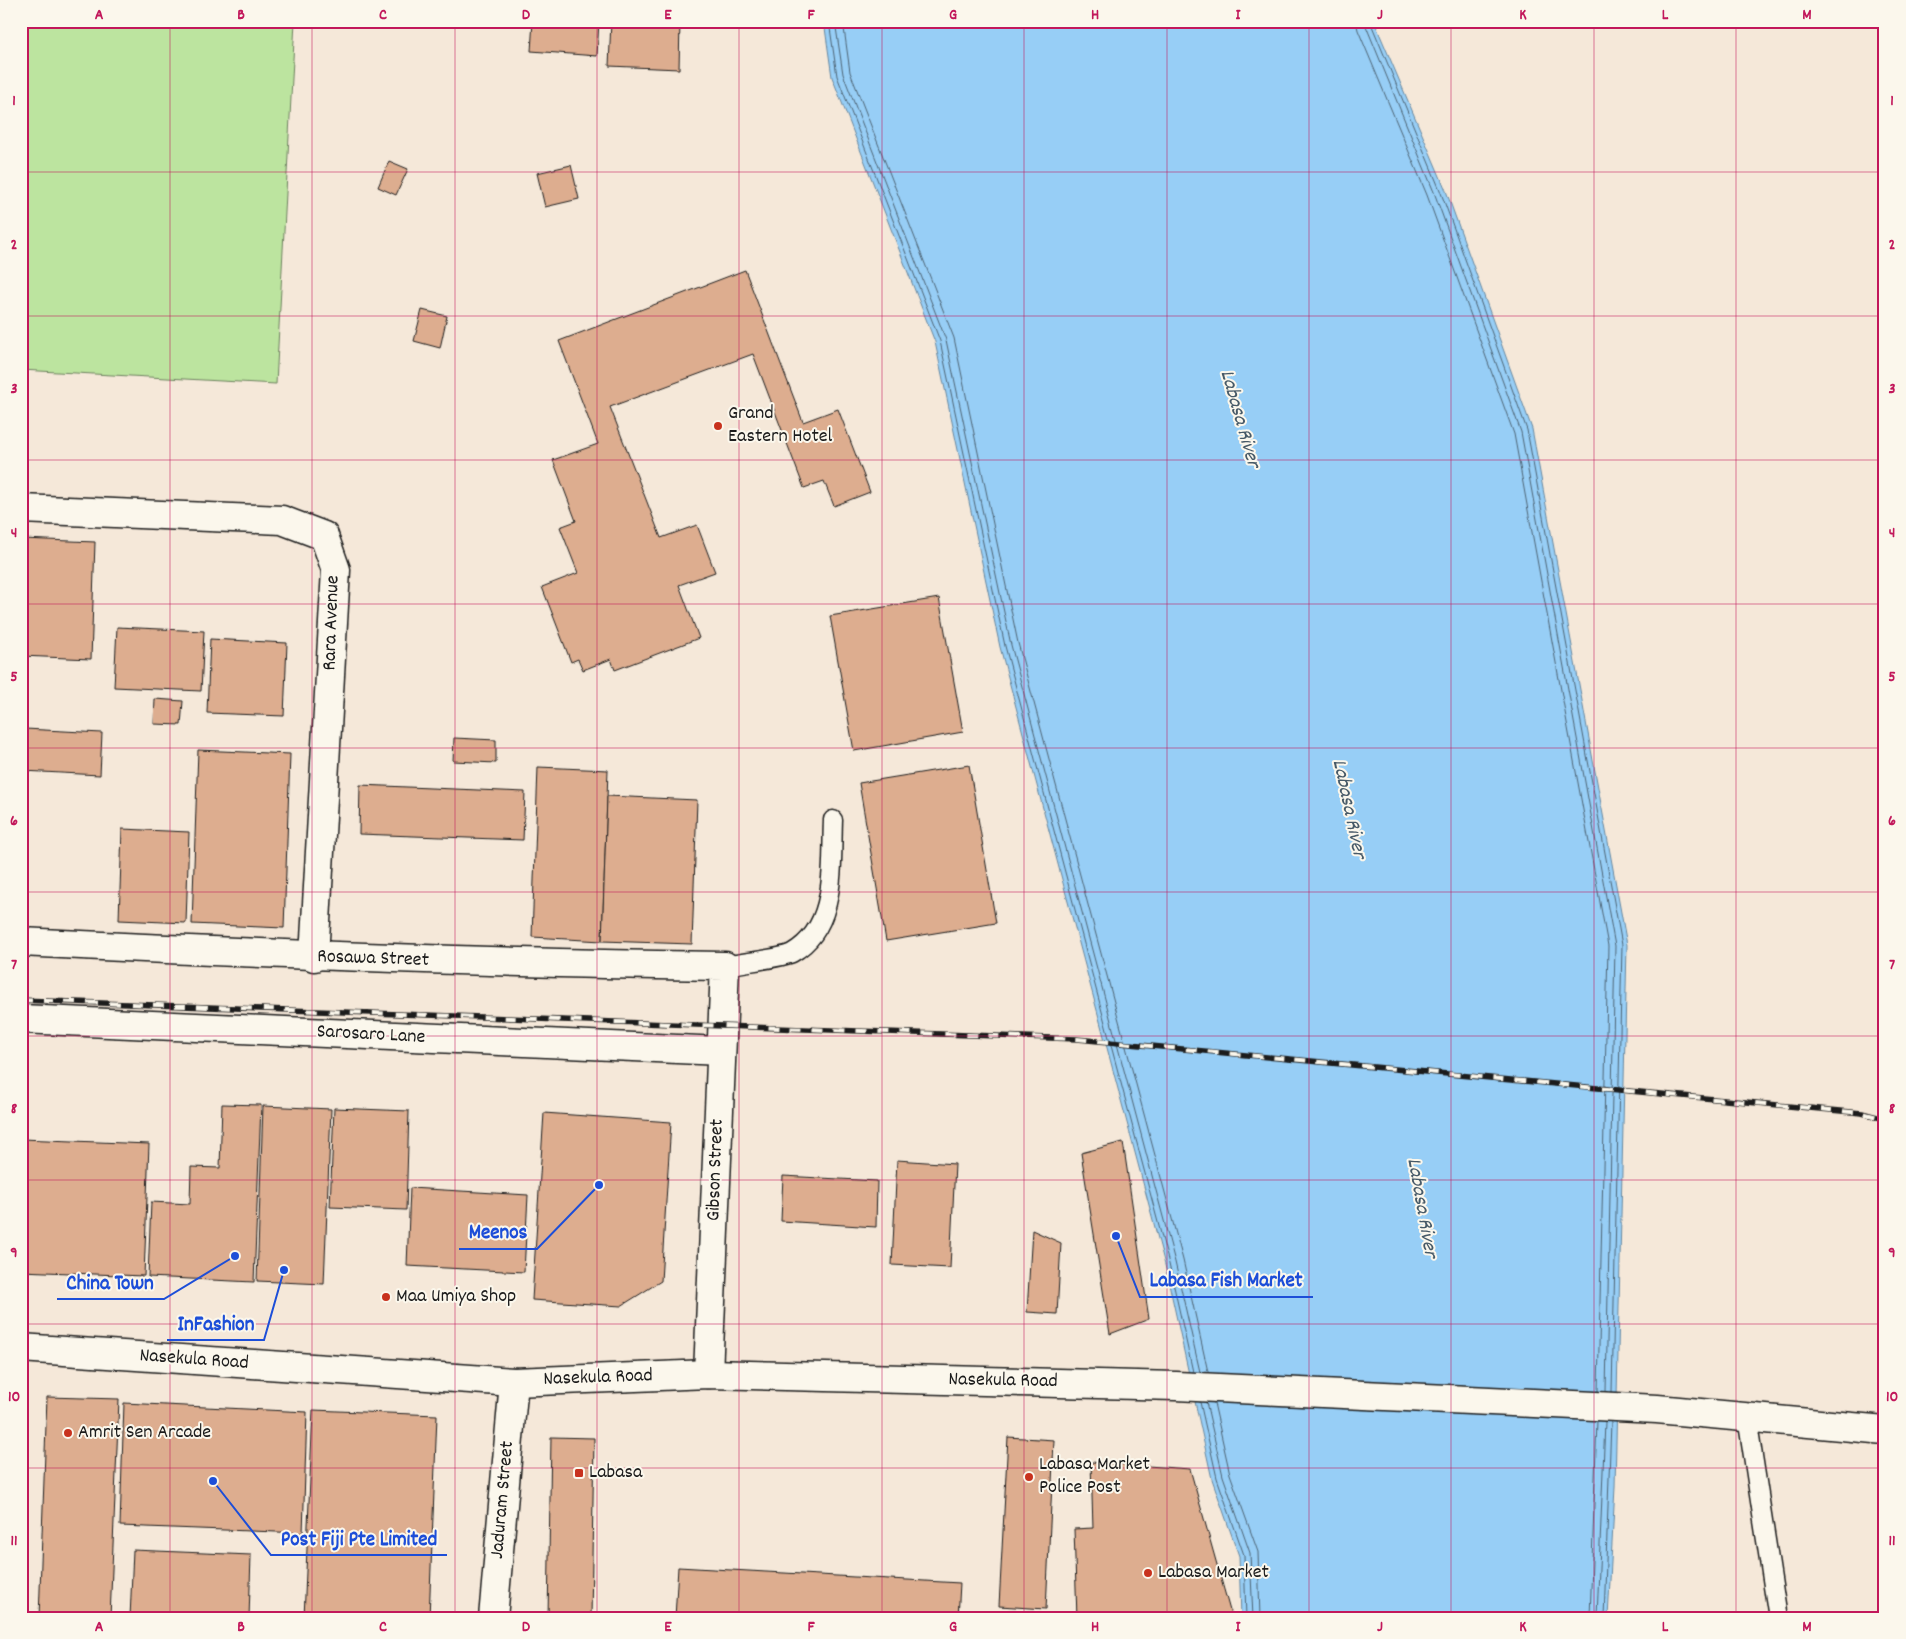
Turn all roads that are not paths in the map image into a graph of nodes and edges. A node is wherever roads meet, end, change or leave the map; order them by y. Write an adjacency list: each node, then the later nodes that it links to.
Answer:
1 (21, 509): 4 (street, Rara Avenue)
2 (833, 820): 5 (lane)
3 (21, 942): 4 (street, Rosawa Street)
4 (314, 957): 5 (street, Rosawa Street)
5 (725, 966): 7 (street, Gibson Street)
6 (21, 1019): 7 (street, Sarosaro Lane)
7 (721, 1052): 9 (street, Gibson Street)
8 (21, 1348): 10 (street, Nasekula Road)
9 (708, 1374): 10 (street, Nasekula Road); 11 (street, Nasekula Road)
10 (514, 1382): 13 (street, Jaduram Street)
11 (1747, 1417): 12 (street, Nasekula Road); 14 (lane)
12 (1885, 1430)
13 (492, 1618)
14 (1778, 1618)

